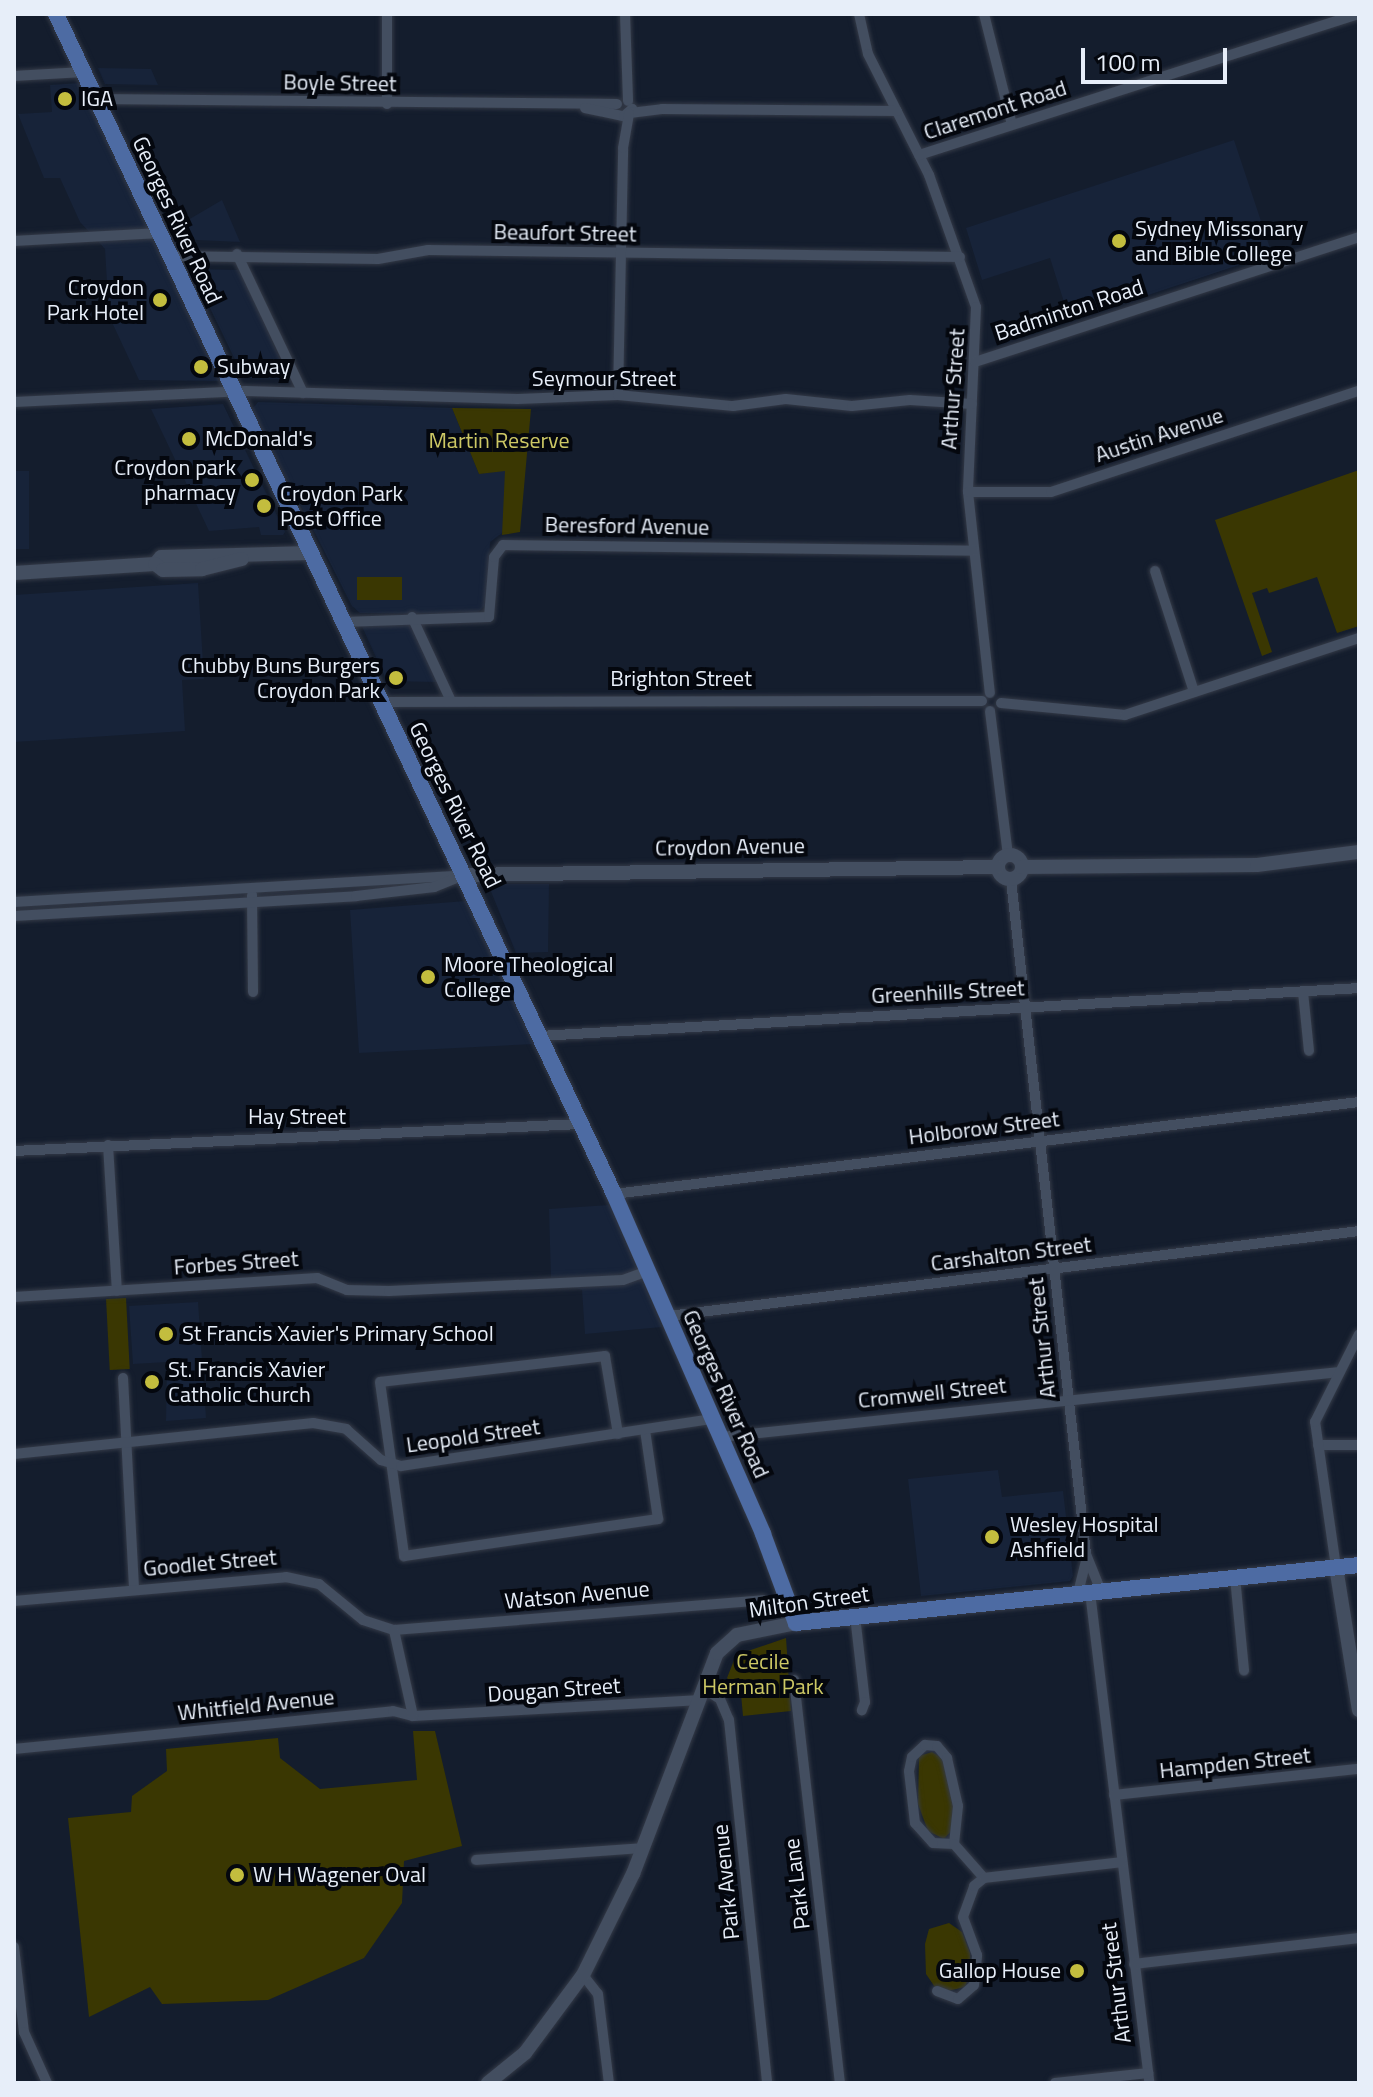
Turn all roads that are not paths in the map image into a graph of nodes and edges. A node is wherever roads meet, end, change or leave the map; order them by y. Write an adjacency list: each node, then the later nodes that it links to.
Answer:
1 (56, 14): 7 (main road, Georges River Road)
2 (387, 14): 10 (street)
3 (625, 14): 11 (street)
4 (859, 14): 12 (street, Arthur Street)
5 (984, 14): 13 (street)
6 (1357, 14): 13 (street, Claremont Road)
7 (83, 72): 8 (street); 9 (main road, Georges River Road)
8 (14, 76)
9 (96, 99): 10 (street, Boyle Street); 15 (main road, Georges River Road)
10 (387, 104): 11 (street, Boyle Street)
11 (623, 108): 12 (street, Boyle Street); 19 (street)
12 (897, 111): 14 (street, Arthur Street)
13 (1012, 125): 14 (street, Claremont Road)
14 (919, 155): 21 (street, Arthur Street)
15 (160, 233): 17 (street); 20 (main road, Georges River Road)
16 (1359, 237): 22 (street, Badminton Road)
17 (14, 241)
18 (237, 254): 19 (street, Beaufort Street); 20 (street, Beaufort Street); 25 (street)
19 (620, 254): 21 (street, Beaufort Street); 26 (street)
20 (170, 256): 24 (main road, Georges River Road)
21 (960, 257): 22 (street, Arthur Street)
22 (975, 362): 28 (street, Arthur Street)
23 (1359, 391): 29 (street, Austin Avenue)
24 (234, 393): 25 (street, Seymour Street); 27 (street, Seymour Street); 31 (main road, Georges River Road)
25 (303, 393): 26 (street, Seymour Street)
26 (618, 395): 28 (street, Seymour Street)
27 (14, 402)
28 (972, 404): 29 (street, Arthur Street)
29 (968, 492): 30 (street, Arthur Street)
30 (974, 551): 34 (street, Beresford Avenue); 38 (street, Arthur Street)
31 (310, 553): 33 (main road); 35 (main road, Georges River Road)
32 (1155, 571): 37 (street)
33 (14, 573)
34 (412, 617): 35 (street, Beresford Avenue); 39 (street)
35 (343, 622): 40 (main road, Georges River Road)
36 (1359, 638): 37 (street)
37 (1194, 692): 41 (street)
38 (986, 697): 39 (street, Brighton Street); 41 (street); 42 (street)
39 (450, 699): 40 (street, Brighton Street)
40 (381, 702): 46 (main road, Georges River Road)
41 (1001, 703): 42 (street)
42 (990, 711): 44 (street)
43 (1359, 852): 45 (main road)
44 (1002, 861): 45 (main road); 46 (main road, Croydon Avenue); 47 (main road)
45 (1022, 867): 47 (main road)
46 (464, 875): 48 (street, Croydon Avenue); 51 (street, Croydon Avenue); 58 (main road, Georges River Road)
47 (1011, 880): 57 (street, Arthur Street)
48 (252, 889): 49 (street, Croydon Avenue); 51 (street)
49 (73, 899): 50 (street, Croydon Avenue); 52 (street)
50 (14, 902)
51 (253, 902): 52 (street, Croydon Avenue); 55 (street)
52 (73, 912): 53 (street, Croydon Avenue)
53 (14, 916)
54 (1359, 988): 56 (street, Greenhills Street)
55 (253, 992)
56 (1303, 992): 57 (street, Greenhills Street); 59 (street)
57 (1025, 1008): 58 (street, Greenhills Street); 62 (street, Arthur Street)
58 (540, 1036): 61 (main road, Georges River Road)
59 (1309, 1051)
60 (1359, 1102): 62 (street, Holborow Street)
61 (581, 1124): 63 (street, Hay Street); 65 (main road, Georges River Road)
62 (1040, 1141): 65 (street, Holborow Street); 67 (street, Arthur Street)
63 (108, 1145): 64 (street, Hay Street); 69 (street)
64 (14, 1151)
65 (614, 1194): 68 (main road, Georges River Road)
66 (1359, 1231): 67 (street, Carshalton Street)
67 (1054, 1269): 71 (street, Carshalton Street); 75 (street, Arthur Street)
68 (648, 1271): 69 (street, Forbes Street); 71 (main road, Georges River Road)
69 (117, 1291): 70 (street, Forbes Street)
70 (14, 1297)
71 (668, 1316): 76 (main road, Georges River Road)
72 (1359, 1334): 73 (street)
73 (1340, 1372): 75 (street, Cromwell Street); 81 (street)
74 (123, 1378): 80 (street)
75 (1069, 1399): 79 (street, Cromwell Street); 85 (street, Arthur Street)
76 (712, 1419): 77 (street, Leopold Street); 79 (main road, Georges River Road)
77 (645, 1430): 78 (street, Leopold Street); 84 (street)
78 (618, 1434): 84 (street, Leopold Street); 84 (street)
79 (721, 1437): 94 (main road, Georges River Road)
80 (126, 1439): 83 (street, Leopold Street); 84 (street, Leopold Street); 89 (street)
81 (1318, 1445): 82 (street); 87 (street)
82 (1359, 1445)
83 (14, 1454)
84 (392, 1467)
85 (1086, 1554): 90 (street, Arthur Street); 90 (street, Arthur Street)
86 (1359, 1565): 87 (main road, Milton Street)
87 (1336, 1567): 88 (main road, Milton Street); 100 (main road)
88 (1235, 1577): 90 (main road, Milton Street); 96 (street)
89 (134, 1590): 92 (street, Goodlet Street); 95 (street, Goodlet Street)
90 (1090, 1592): 93 (main road, Milton Street); 104 (street, Arthur Street)
91 (763, 1600): 95 (street, Watson Avenue)
92 (14, 1601)
93 (855, 1616): 94 (main road, Milton Street); 99 (street)
94 (796, 1623): 98 (main road, Milton Street)
95 (394, 1630): 101 (street)
96 (1244, 1671)
97 (794, 1680): 121 (street, Park Lane)
98 (700, 1694): 101 (street, Dougan Street); 106 (main road, Milton Street); 120 (street, Park Avenue)
99 (862, 1710)
100 (1359, 1710)
101 (413, 1716): 102 (street, Whitfield Avenue)
102 (14, 1749)
103 (1359, 1769): 104 (street, Hampden Street)
104 (1114, 1795): 108 (street, Arthur Street)
105 (954, 1844): 105 (street); 109 (street)
106 (644, 1848): 107 (street); 114 (main road, Milton Street)
107 (476, 1860)
108 (1122, 1862): 109 (street); 113 (street, Arthur Street)
109 (984, 1878): 115 (street)
110 (1359, 1938): 113 (street)
111 (14, 1947): 112 (street)
112 (14, 1955): 117 (street)
113 (1134, 1964): 116 (street, Arthur Street)
114 (583, 1975): 118 (main road, Milton Street); 119 (street)
115 (937, 1991)
116 (1148, 2078): 122 (street)
117 (47, 2083)
118 (488, 2083)
119 (609, 2083)
120 (767, 2083)
121 (840, 2083)
122 (1055, 2083)

